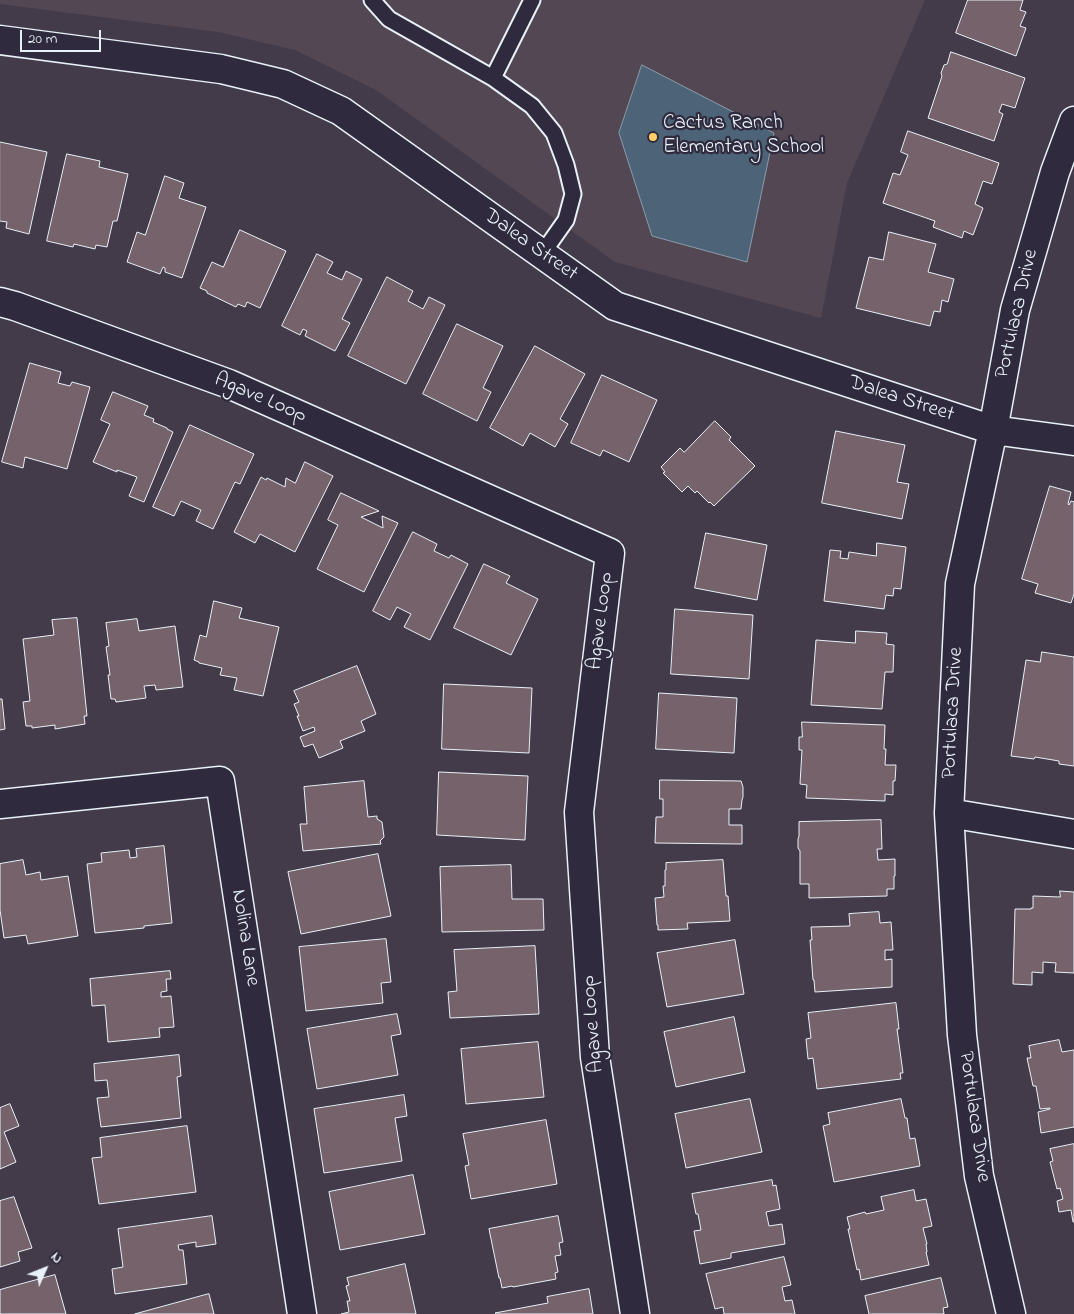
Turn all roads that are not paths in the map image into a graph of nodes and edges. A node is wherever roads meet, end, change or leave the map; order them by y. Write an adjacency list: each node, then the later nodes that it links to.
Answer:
1 (372, 0): 4 (lane)
2 (532, 0): 4 (lane)
3 (0, 40): 6 (street, Dalea Street)
4 (493, 78): 6 (lane)
5 (1074, 121): 8 (street, Portulaca Drive)
6 (542, 254): 8 (street, Dalea Street)
7 (0, 302): 14 (street, Agave Loop)
8 (993, 430): 9 (street, Dalea Street); 11 (street, Portulaca Drive)
9 (1074, 441)
10 (0, 804): 13 (street, Nolina Lane)
11 (949, 813): 12 (street); 15 (street, Portulaca Drive)
12 (1074, 834)
13 (302, 1314)
14 (635, 1314)
15 (1011, 1314)

